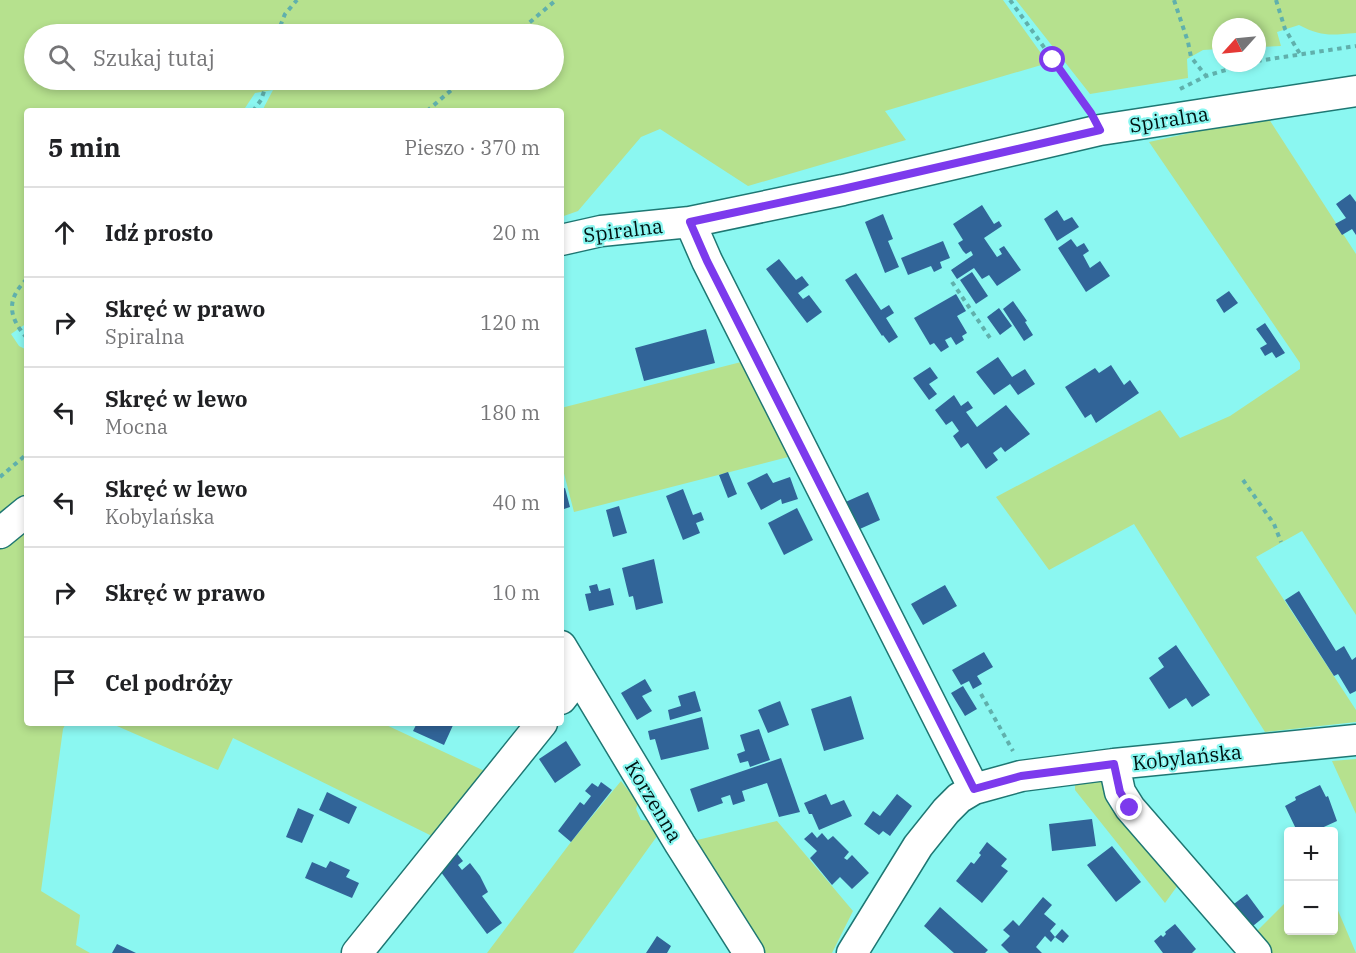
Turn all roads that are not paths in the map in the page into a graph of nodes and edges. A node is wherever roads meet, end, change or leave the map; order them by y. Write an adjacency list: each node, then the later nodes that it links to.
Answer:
1 (1356, 91): 2 (street, Spiralna)
2 (690, 222): 3 (street, Spiralna); 11 (street)
3 (564, 239)
4 (24, 513): 5 (street)
5 (0, 533)
6 (564, 660): 7 (street, Korzenna)
7 (570, 687): 13 (street, Korzenna)
8 (540, 726): 12 (street)
9 (1356, 740): 10 (street, Kobylańska)
10 (1114, 764): 11 (street, Kobylańska); 15 (street)
11 (974, 789): 14 (street, Kobylańska)
12 (357, 953)
13 (749, 953)
14 (852, 953)
15 (1256, 953)

